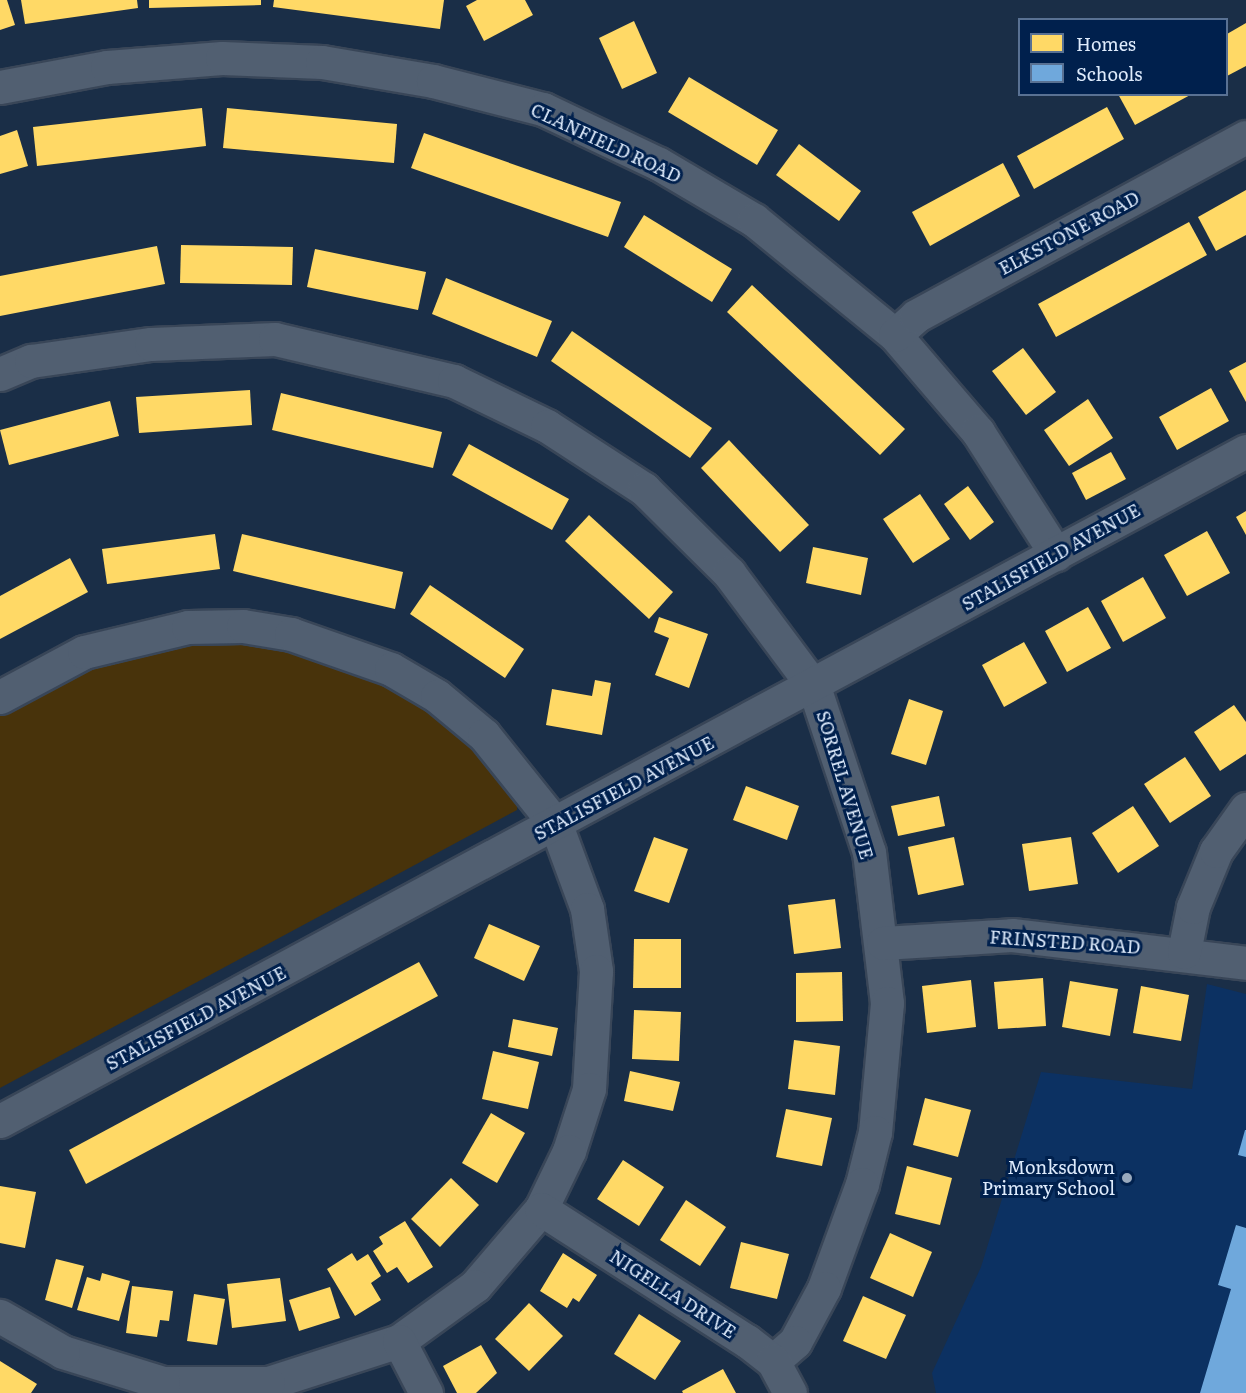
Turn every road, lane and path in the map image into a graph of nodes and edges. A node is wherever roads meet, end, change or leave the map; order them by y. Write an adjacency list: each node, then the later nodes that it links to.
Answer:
1 (0, 87): 3 (street, CLANFIELD ROAD)
2 (1246, 137): 3 (street, ELKSTONE ROAD)
3 (896, 335): 6 (street, CLANFIELD ROAD)
4 (0, 374): 7 (street, SORREL AVENUE)
5 (1246, 451): 6 (street, STALISFIELD AVENUE)
6 (1056, 554): 7 (street, STALISFIELD AVENUE)
7 (814, 687): 10 (street, STALISFIELD AVENUE); 11 (street, SORREL AVENUE)
8 (0, 697): 10 (street)
9 (1246, 809): 12 (street)
10 (556, 825): 14 (street, STALISFIELD AVENUE); 15 (street)
11 (883, 943): 12 (street, FRINSTED ROAD); 18 (street, SORREL AVENUE)
12 (1184, 952): 13 (street, FRINSTED ROAD)
13 (1246, 963)
14 (0, 1121)
15 (541, 1209): 17 (street); 18 (street, NIGELLA DRIVE)
16 (0, 1316): 19 (street)
17 (399, 1341): 19 (street); 20 (street)
18 (773, 1361): 21 (street, NIGELLA DRIVE)
19 (162, 1388)
20 (426, 1393)
21 (790, 1393)

